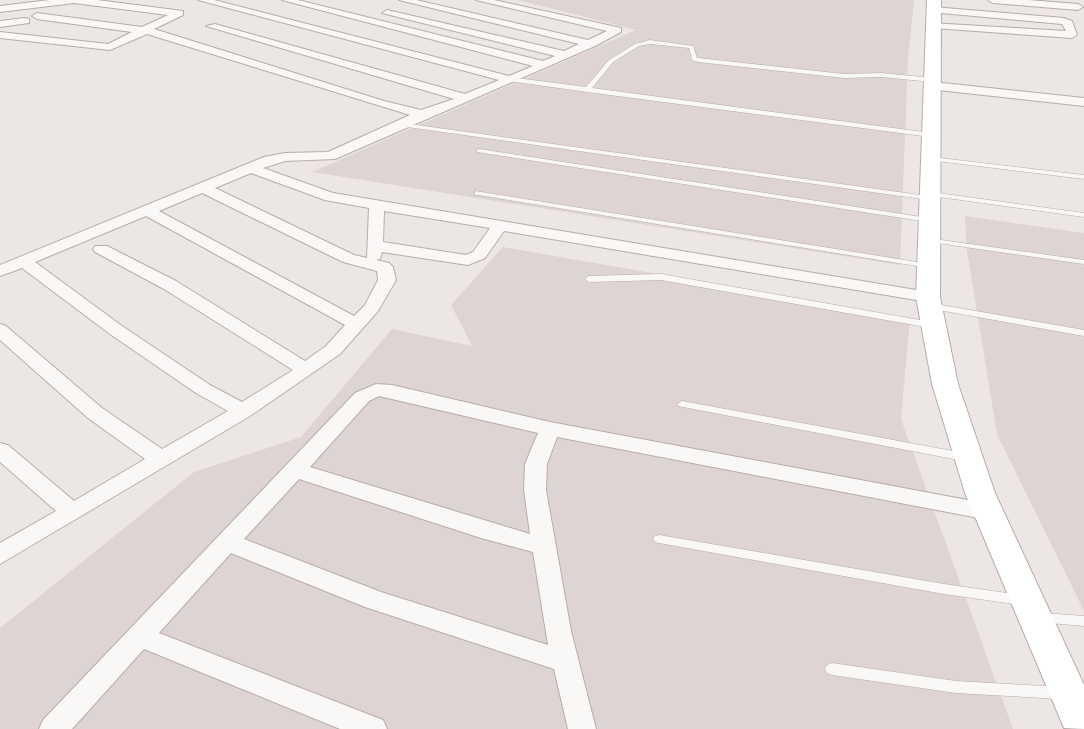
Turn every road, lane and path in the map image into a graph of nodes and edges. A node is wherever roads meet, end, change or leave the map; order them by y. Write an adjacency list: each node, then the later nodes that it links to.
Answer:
1 (75, 0): 14 (street); 18 (street); 25 (street)
2 (203, 0): 9 (street)
3 (287, 0): 12 (street)
4 (334, 0): 17 (street)
5 (394, 0): 17 (street)
6 (404, 0): 29 (street)
7 (481, 0): 29 (street)
8 (993, 0): 10 (street)
9 (227, 2): 15 (street)
10 (1027, 3): 13 (street); 19 (street)
11 (267, 4): 15 (street)
12 (323, 4): 22 (street); 24 (street)
13 (1078, 7)
14 (0, 9)
15 (248, 10): 22 (street); 23 (street)
16 (933, 12): 19 (street); 19 (street); 35 (main road)
17 (394, 14): 24 (street); 31 (street)
18 (37, 16): 20 (street); 25 (street)
19 (1032, 18)
20 (25, 21): 21 (street); 26 (street)
21 (0, 24)
22 (300, 24): 28 (street); 30 (street)
23 (211, 26): 27 (street); 28 (street)
24 (391, 27): 30 (street); 33 (street)
25 (148, 31): 26 (street); 27 (street)
26 (0, 34)
27 (177, 41): 32 (street)
28 (276, 44): 32 (street); 36 (street)
29 (591, 44): 31 (street)
30 (388, 48): 34 (street); 36 (street)
31 (566, 55): 33 (street)
32 (252, 63): 36 (street)
33 (544, 65): 34 (street)
34 (509, 79): 37 (lane); 38 (street)
35 (933, 83): 37 (lane); 39 (street); 42 (main road)
36 (383, 90): 38 (street); 40 (street)
37 (587, 90): 42 (lane)
38 (465, 98): 40 (street)
39 (1084, 102)
40 (425, 113): 41 (street)
41 (402, 125): 44 (street); 50 (lane)
42 (931, 147): 45 (lane); 50 (main road)
43 (479, 151): 50 (lane)
44 (251, 168): 46 (street); 48 (street)
45 (1084, 177)
46 (204, 188): 49 (street); 54 (street)
47 (478, 193): 56 (lane)
48 (377, 205): 52 (street); 54 (street)
49 (148, 211): 57 (street); 60 (street)
50 (929, 213): 51 (lane); 55 (lane); 56 (main road)
51 (1084, 215)
52 (500, 225): 54 (street); 59 (street)
53 (101, 249): 63 (street)
54 (374, 256): 60 (street)
55 (1084, 262)
56 (929, 266): 59 (main road)
57 (8, 270): 65 (street)
58 (589, 279): 59 (lane)
59 (931, 310): 62 (lane); 68 (main road)
60 (358, 325): 63 (street)
61 (0, 330): 69 (street)
62 (1084, 333)
63 (306, 370): 65 (street)
64 (682, 404): 68 (lane)
65 (243, 411): 69 (street)
66 (550, 429): 70 (street); 72 (street); 75 (street)
67 (0, 450): 71 (street)
68 (969, 457): 72 (main road)
69 (162, 460): 71 (street)
70 (296, 470): 74 (street); 75 (street)
71 (72, 512): 76 (street)
72 (989, 512): 77 (main road)
73 (659, 539): 77 (lane)
74 (228, 542): 79 (street); 80 (street)
75 (543, 546): 80 (street)
76 (0, 555)
77 (1031, 609): 78 (lane); 82 (main road)
78 (1084, 621)
79 (139, 636): 84 (street); 85 (street)
80 (566, 662): 86 (street)
81 (832, 668): 82 (lane)
82 (1069, 693): 83 (main road)
83 (1084, 728)
84 (53, 729)
85 (373, 729)
86 (582, 729)

